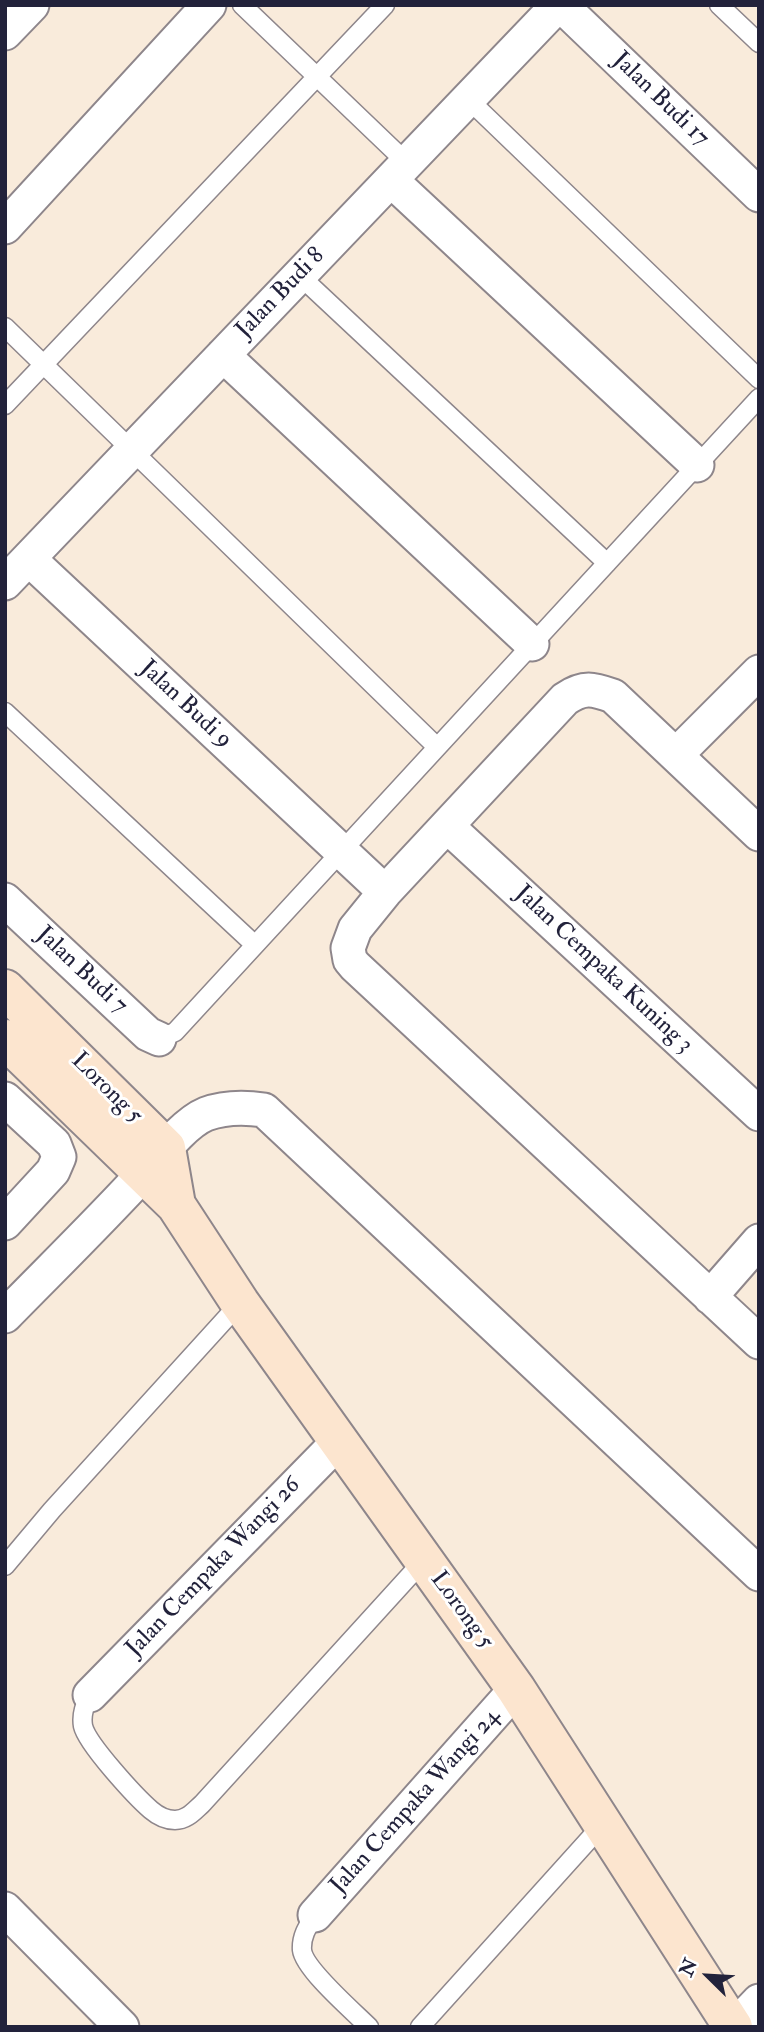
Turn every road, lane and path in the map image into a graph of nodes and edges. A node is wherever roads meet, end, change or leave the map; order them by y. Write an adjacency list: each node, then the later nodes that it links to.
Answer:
1 (32, 5): 7 (street)
2 (209, 5): 13 (street)
3 (242, 5): 9 (lane)
4 (385, 5): 9 (lane)
5 (559, 5): 10 (street, Jalan Budi 8); 12 (street, Jalan Budi 17)
6 (719, 5): 8 (lane)
7 (5, 33)
8 (759, 43)
9 (317, 77): 11 (lane); 17 (lane)
10 (468, 99): 11 (street, Jalan Budi 8); 18 (lane)
11 (399, 172): 14 (street, Jalan Budi 8); 22 (street)
12 (759, 195)
13 (5, 227)
14 (299, 275): 16 (street, Jalan Budi 8); 24 (lane)
15 (5, 327): 17 (lane)
16 (223, 355): 21 (street, Jalan Budi 8); 26 (street)
17 (44, 365): 20 (lane); 21 (lane)
18 (759, 379)
19 (759, 398): 22 (lane)
20 (5, 405)
21 (132, 451): 23 (street, Jalan Budi 8); 29 (lane)
22 (697, 466): 24 (lane)
23 (29, 559): 25 (street, Jalan Budi 8); 33 (street, Jalan Budi 9)
24 (607, 562): 26 (lane)
25 (5, 583)
26 (532, 644): 29 (lane)
27 (759, 672): 30 (street)
28 (5, 712): 36 (lane)
29 (437, 747): 33 (lane)
30 (676, 755): 31 (street); 32 (street)
31 (447, 826): 34 (street); 41 (street, Jalan Cempaka Kuning 3)
32 (759, 834)
33 (342, 851): 34 (street, Jalan Budi 9); 36 (lane)
34 (385, 892): 45 (street)
35 (5, 900): 39 (street, Jalan Budi 7)
36 (255, 945): 39 (lane)
37 (5, 989): 42 (street, Lorong 5)
38 (5, 1039): 42 (street, Lorong 5)
39 (159, 1039)
40 (5, 1099): 43 (street)
41 (759, 1114)
42 (155, 1161): 46 (street, Lorong 5); 47 (street); 52 (street)
43 (5, 1223)
44 (759, 1241): 45 (street)
45 (710, 1297): 48 (street)
46 (240, 1303): 49 (street, Lorong 5); 51 (lane)
47 (5, 1316)
48 (759, 1342)
49 (339, 1441): 50 (street, Lorong 5); 54 (street, Jalan Cempaka Wangi 26)
50 (424, 1560): 53 (street, Lorong 5); 54 (lane)
51 (5, 1566)
52 (759, 1574)
53 (516, 1689): 55 (street, Lorong 5); 57 (street, Jalan Cempaka Wangi 24)
54 (90, 1695)
55 (603, 1824): 61 (lane); 62 (street, Lorong 5)
56 (5, 1909): 59 (street)
57 (315, 1915): 60 (lane)
58 (759, 2001): 62 (street)
59 (122, 2027)
60 (369, 2027)
61 (420, 2027)
62 (733, 2027)

